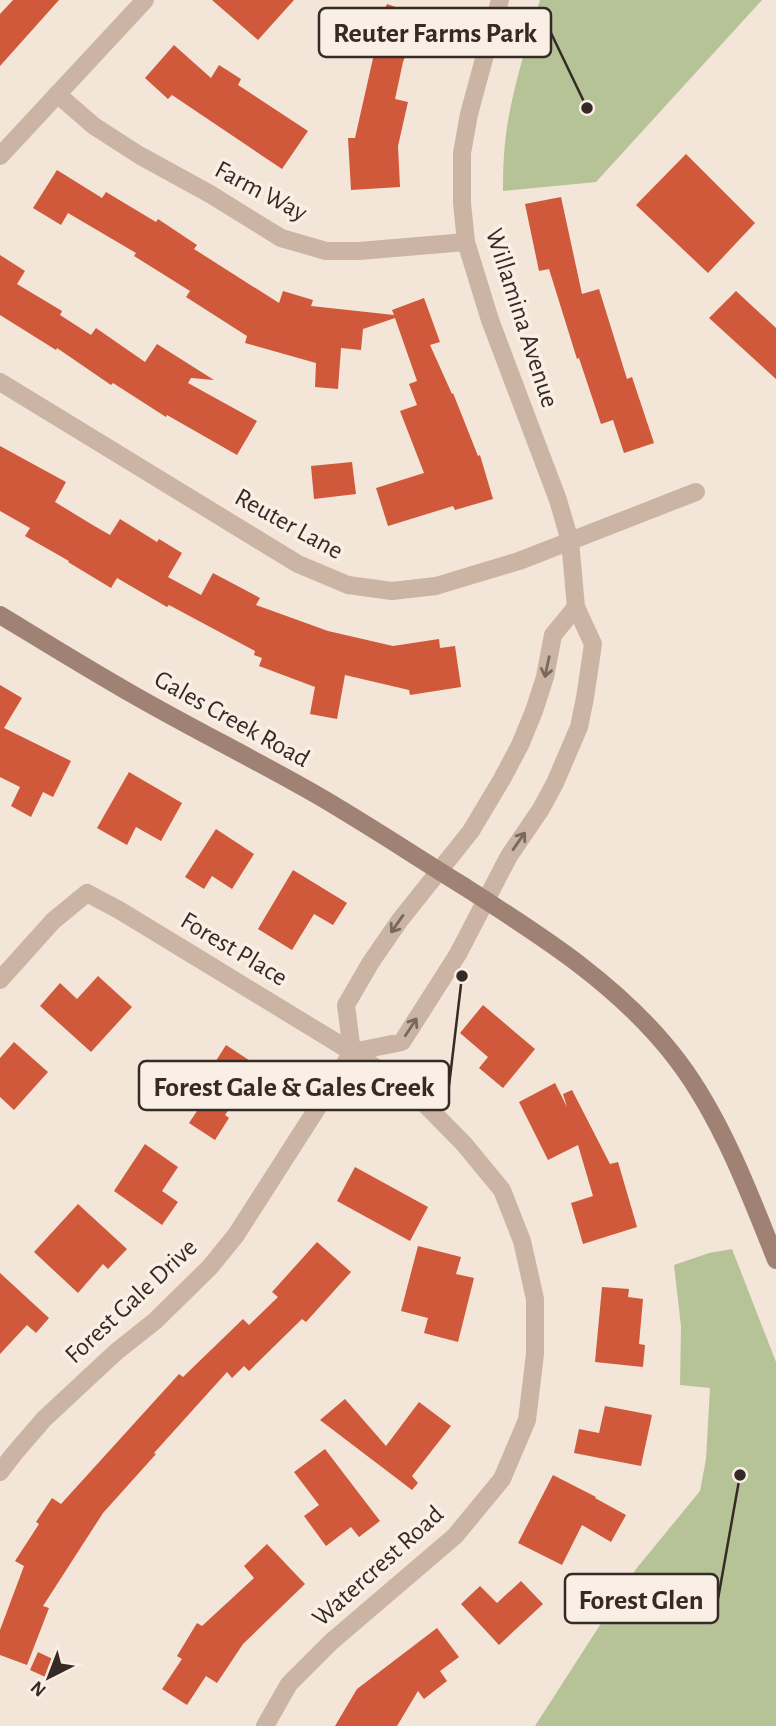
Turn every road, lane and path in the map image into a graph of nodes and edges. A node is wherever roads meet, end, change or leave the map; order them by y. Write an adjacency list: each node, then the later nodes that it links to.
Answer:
1 (145, 0): 3 (street)
2 (500, 0): 5 (street, Willamina Avenue)
3 (57, 94): 4 (street); 5 (street, Farm Way)
4 (0, 156)
5 (466, 242): 8 (street, Willamina Avenue)
6 (0, 382): 8 (street, Reuter Lane)
7 (696, 492): 8 (street, Reuter Lane)
8 (570, 541): 9 (street, Willamina Avenue)
9 (576, 607): 11 (street, one-way to 11); 12 (street, Willamina Avenue, one-way to 9)
10 (0, 615): 11 (main road, Gales Creek Road)
11 (439, 870): 12 (main road, Gales Creek Road); 14 (street, one-way to 14)
12 (486, 901): 14 (street, one-way to 12); 15 (main road, Gales Creek Road)
13 (0, 980): 14 (street, Forest Place)
14 (352, 1052): 16 (street, Forest Gale Drive); 17 (street, Watercrest Road)
15 (776, 1260)
16 (0, 1472)
17 (265, 1726)

